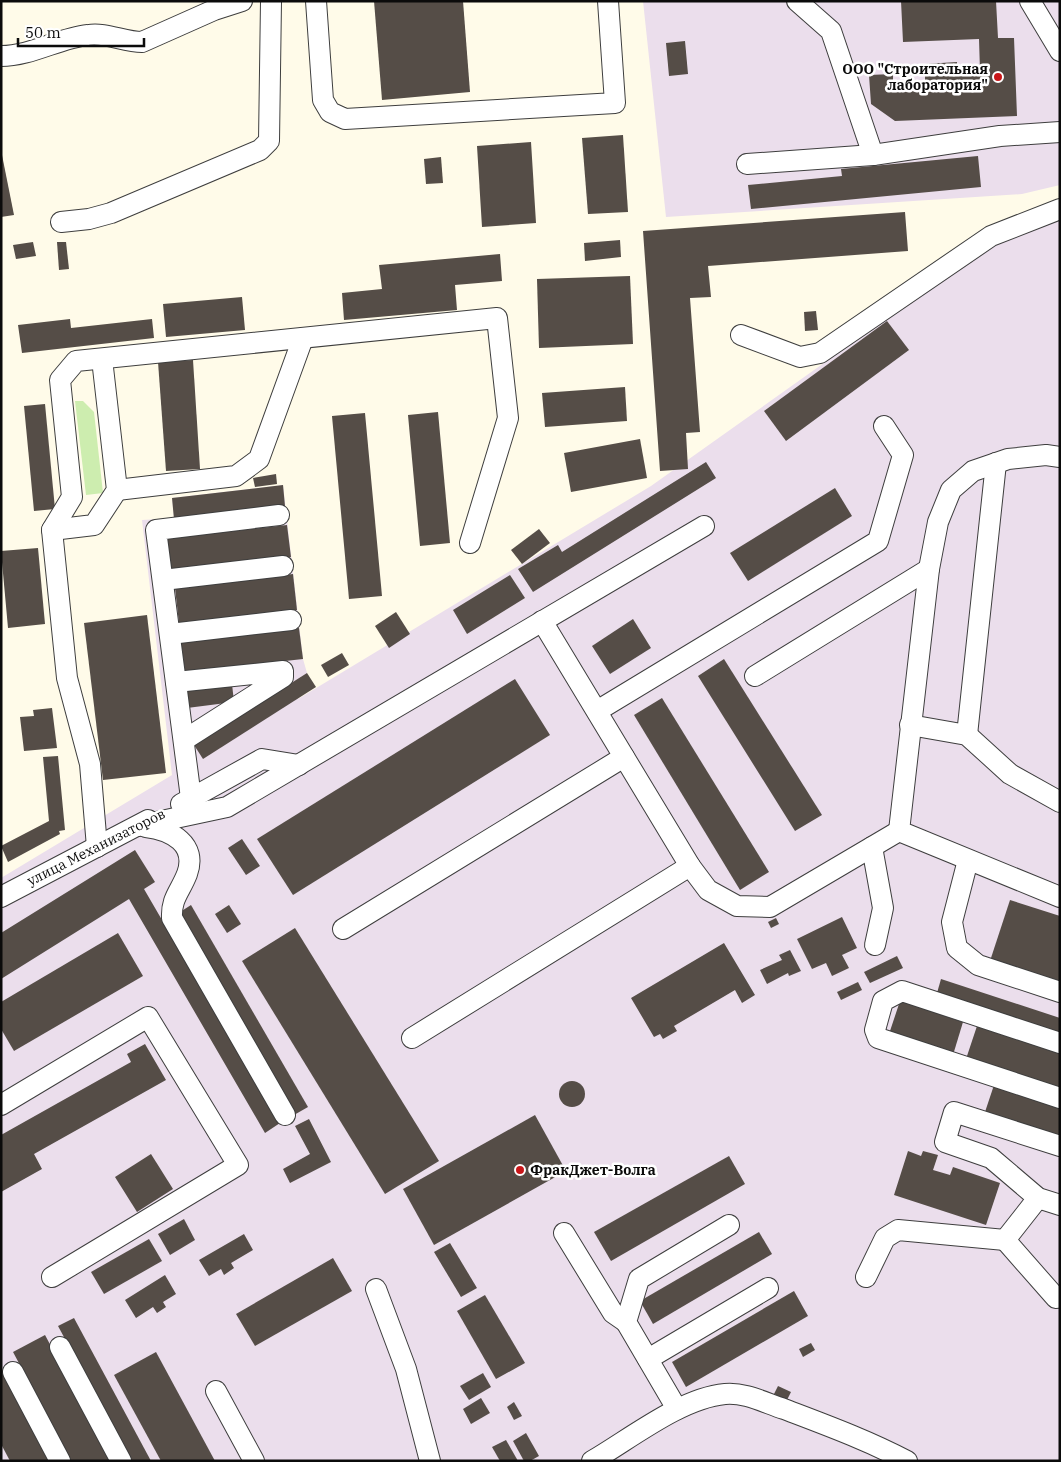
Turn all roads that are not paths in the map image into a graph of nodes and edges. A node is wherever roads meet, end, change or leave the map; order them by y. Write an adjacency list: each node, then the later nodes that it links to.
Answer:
1 (242, 1): 8 (street)
2 (271, 1): 13 (street)
3 (316, 1): 4 (street)
4 (608, 1)
5 (797, 1): 10 (street)
6 (1030, 1): 7 (street)
7 (1060, 51)
8 (1, 56)
9 (1060, 132): 10 (street)
10 (872, 155): 11 (street)
11 (747, 164)
12 (1060, 209): 14 (street)
13 (61, 222)
14 (741, 335)
15 (303, 338): 16 (street); 20 (street); 24 (street)
16 (102, 359): 20 (street); 23 (street)
17 (884, 426): 33 (street)
18 (1060, 457): 19 (street)
19 (996, 463): 26 (street); 35 (street)
20 (117, 490): 23 (street)
21 (279, 515): 27 (street)
22 (704, 526): 29 (street)
23 (52, 530): 43 (street)
24 (470, 544)
25 (283, 566): 27 (street)
26 (929, 569): 31 (street); 34 (street)
27 (163, 580): 30 (street)
28 (291, 620): 30 (street)
29 (542, 621): 33 (street); 38 (street)
30 (170, 634): 32 (street)
31 (755, 676)
32 (176, 682): 36 (street); 36 (street)
33 (596, 711): 37 (street)
34 (910, 725): 35 (street); 42 (street)
35 (967, 736): 40 (street)
36 (184, 740): 39 (street)
37 (624, 757): 46 (street); 49 (street)
38 (299, 765): 39 (street, улица Механизаторов); 41 (street)
39 (191, 798): 41 (street, улица Механизаторов)
40 (1060, 802)
41 (138, 826): 43 (street, улица Механизаторов); 56 (street)
42 (899, 831): 44 (street); 45 (street)
43 (97, 847): 47 (street, улица Механизаторов)
44 (872, 847): 46 (street); 50 (street)
45 (968, 860): 48 (street); 51 (street)
46 (690, 866): 52 (street)
47 (1, 897)
48 (1060, 897)
49 (343, 929)
50 (875, 945)
51 (1060, 992)
52 (412, 1038)
53 (1060, 1043): 54 (street)
54 (1060, 1098)
55 (1, 1105): 63 (street)
56 (285, 1115)
57 (1060, 1146): 58 (street)
58 (1038, 1198): 59 (street); 62 (street)
59 (1060, 1205)
60 (729, 1225): 68 (street)
61 (564, 1232): 68 (street)
62 (1005, 1240): 64 (street); 67 (street)
63 (52, 1277)
64 (866, 1277)
65 (768, 1288): 70 (street)
66 (376, 1289): 79 (street)
67 (1056, 1298)
68 (626, 1322): 70 (street)
69 (60, 1347): 77 (street)
70 (648, 1359): 73 (street)
71 (13, 1372): 76 (street)
72 (216, 1391): 78 (street)
73 (677, 1409): 74 (street); 75 (street)
74 (878, 1453): 80 (street)
75 (600, 1459)
76 (60, 1461)
77 (121, 1461)
78 (254, 1461)
79 (430, 1461)
80 (907, 1461)

